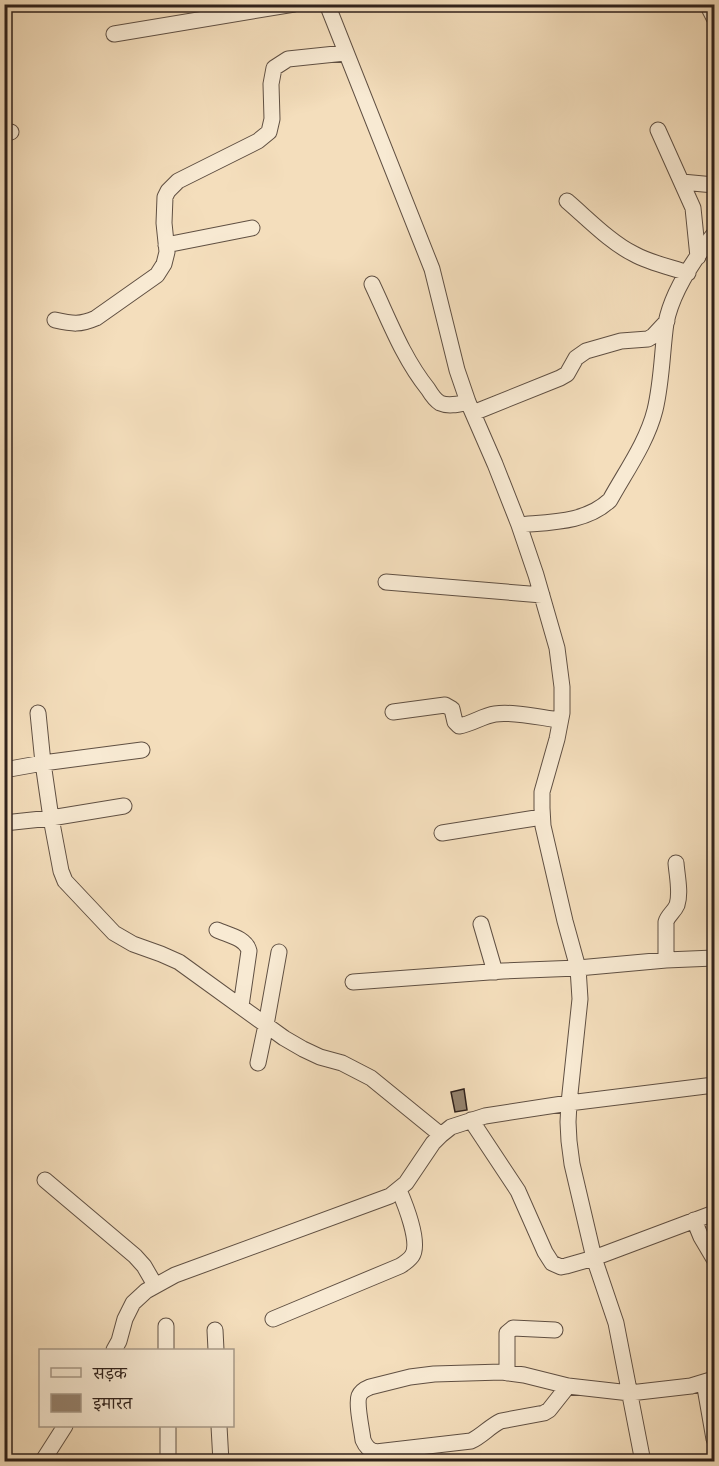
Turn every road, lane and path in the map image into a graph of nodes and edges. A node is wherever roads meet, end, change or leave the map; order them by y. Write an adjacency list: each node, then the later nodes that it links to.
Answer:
1 (294, 4): 5 (street)
2 (327, 4): 6 (street)
3 (707, 4): 4 (street)
4 (714, 18)
5 (114, 34)
6 (345, 53): 13 (street); 19 (street)
7 (658, 130): 8 (street)
8 (682, 182): 9 (street); 14 (street)
9 (714, 185)
10 (567, 201): 15 (street)
11 (252, 228): 13 (street)
12 (714, 234): 14 (street)
13 (166, 245): 17 (street)
14 (698, 257): 15 (street)
15 (688, 273): 18 (street)
16 (372, 284): 19 (street)
17 (55, 320)
18 (667, 321): 19 (street); 20 (street)
19 (470, 407): 20 (street)
20 (519, 525): 22 (street)
21 (386, 582): 22 (street)
22 (542, 595): 25 (street)
23 (393, 712): 25 (street)
24 (38, 713): 27 (street)
25 (560, 720): 30 (street)
26 (142, 750): 27 (street)
27 (43, 763): 28 (street); 31 (street)
28 (4, 770)
29 (124, 806): 31 (street)
30 (542, 817): 33 (street); 40 (street)
31 (51, 818): 32 (street); 43 (street)
32 (4, 823)
33 (442, 832)
34 (676, 863): 39 (street)
35 (480, 924): 41 (street)
36 (217, 930): 43 (street)
37 (279, 952): 44 (street)
38 (714, 958): 39 (street)
39 (666, 960): 40 (street)
40 (578, 968): 41 (street); 47 (street)
41 (495, 972): 42 (street)
42 (353, 982)
43 (241, 1006): 44 (street)
44 (266, 1025): 45 (street); 49 (street)
45 (258, 1063)
46 (714, 1085): 47 (street)
47 (569, 1103): 48 (street); 54 (street)
48 (471, 1120): 49 (street); 54 (street)
49 (441, 1135): 51 (street)
50 (45, 1180): 56 (street)
51 (399, 1190): 56 (street); 57 (street)
52 (714, 1213): 53 (street)
53 (694, 1220): 54 (street); 55 (street)
54 (594, 1258): 67 (street)
55 (714, 1259)
56 (155, 1285): 61 (street)
57 (273, 1319)
58 (166, 1326): 62 (street)
59 (215, 1330): 63 (street)
60 (555, 1330): 64 (street)
61 (115, 1349)
62 (166, 1349)
63 (216, 1349)
64 (507, 1372): 66 (street); 66 (street)
65 (709, 1381): 67 (street); 71 (street)
66 (568, 1386): 67 (street)
67 (630, 1393): 75 (street)
68 (64, 1427): 72 (street)
69 (168, 1427): 73 (street)
70 (219, 1427): 74 (street)
71 (714, 1439)
72 (44, 1460)
73 (168, 1461)
74 (220, 1461)
75 (643, 1461)

